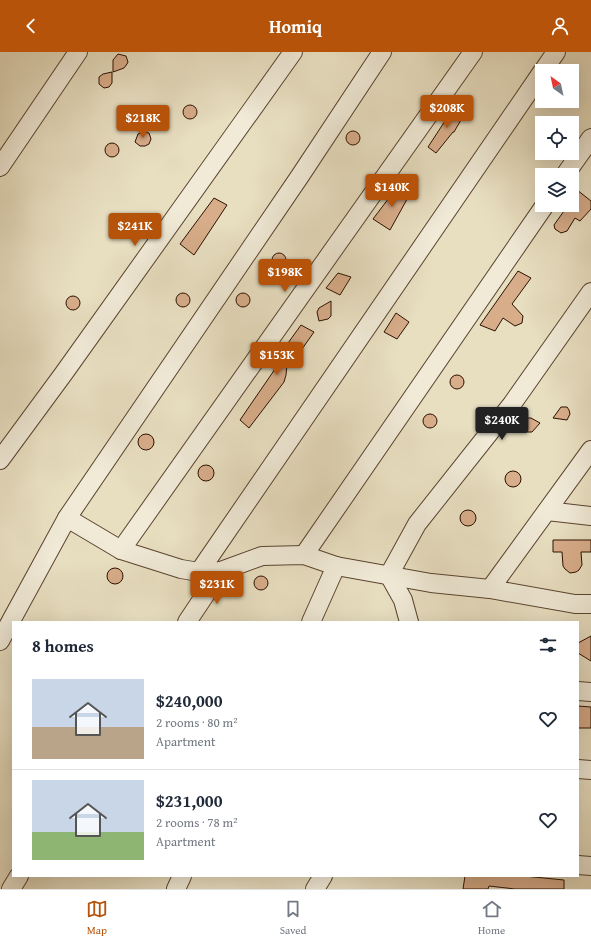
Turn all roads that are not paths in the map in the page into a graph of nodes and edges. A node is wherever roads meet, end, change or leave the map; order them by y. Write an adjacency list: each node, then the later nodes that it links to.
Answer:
1 (78, 52): 9 (street)
2 (294, 52): 14 (street)
3 (382, 52): 17 (street)
4 (473, 52): 18 (street)
5 (556, 52): 6 (street)
6 (548, 64)
7 (535, 82): 22 (street)
8 (591, 138): 10 (street)
9 (0, 167)
10 (570, 168)
11 (540, 212): 19 (street)
12 (591, 292): 23 (street)
13 (591, 450): 15 (street)
14 (0, 460)
15 (547, 511): 16 (street); 24 (street)
16 (591, 516)
17 (67, 518): 18 (street); 29 (street)
18 (121, 550): 22 (street)
19 (304, 555): 20 (street); 21 (street)
20 (336, 566): 23 (street); 27 (street)
21 (221, 571): 22 (street); 26 (street)
22 (199, 572)
23 (389, 575): 24 (street); 28 (street)
24 (490, 589): 25 (street)
25 (591, 604)
26 (188, 621)
27 (311, 621)
28 (409, 621)
29 (0, 641)
30 (579, 692): 31 (street)
31 (591, 692)
32 (579, 769): 33 (street)
33 (591, 770)
34 (579, 865): 35 (street)
35 (591, 866)
36 (18, 877): 39 (street)
37 (182, 877): 40 (street)
38 (322, 877): 41 (street)
39 (11, 889)
40 (176, 889)
41 (315, 889)

